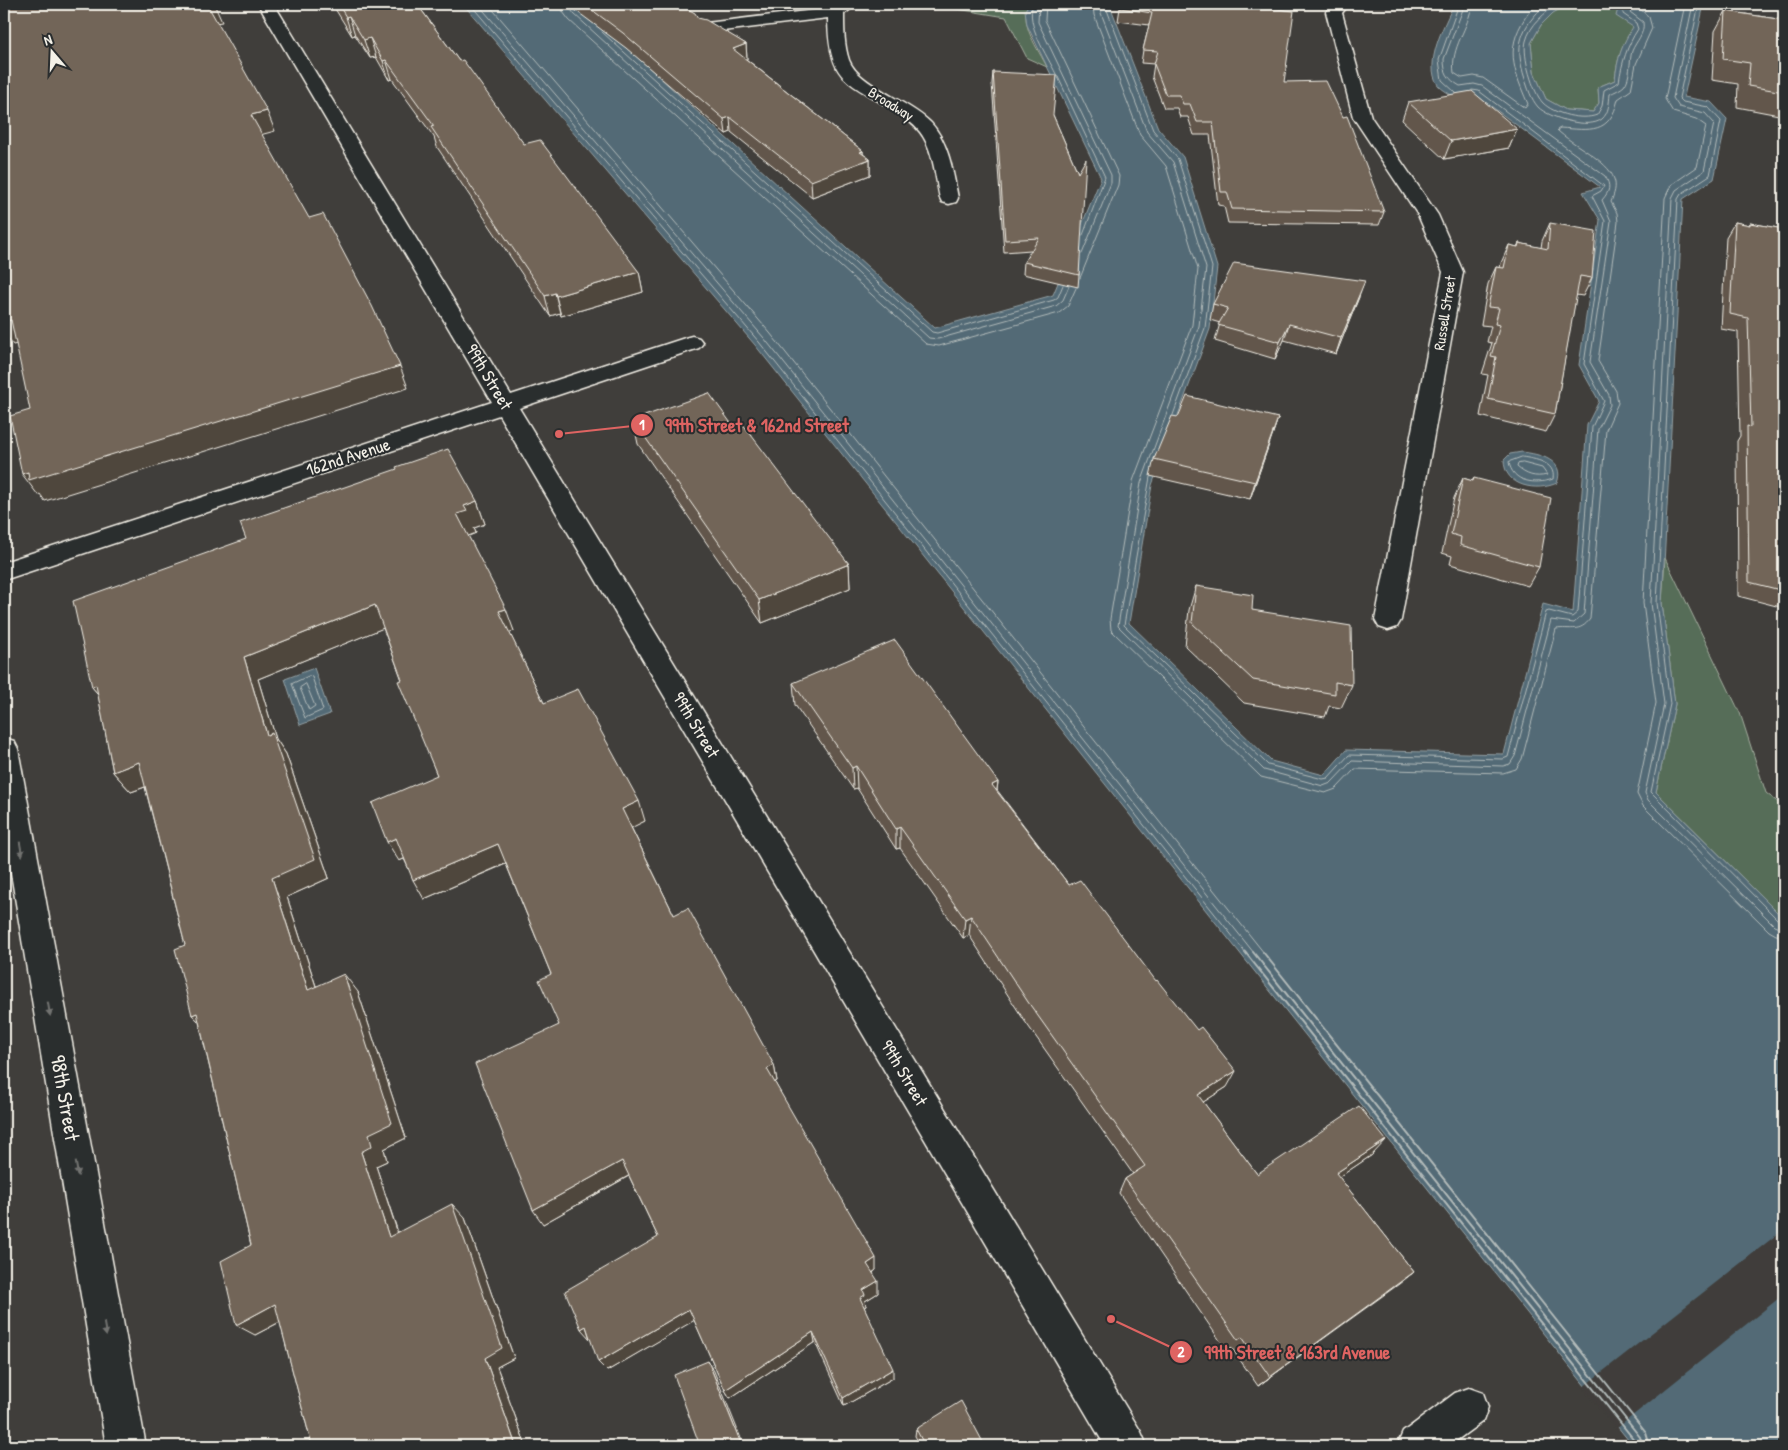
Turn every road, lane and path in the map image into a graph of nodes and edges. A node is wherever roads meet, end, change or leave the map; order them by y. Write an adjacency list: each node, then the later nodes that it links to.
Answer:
1 (266, 4): 7 (street, 99th Street)
2 (1341, 4): 9 (street, Russell Street)
3 (842, 8): 4 (street, Broadway); 5 (street, Broadway)
4 (706, 28)
5 (948, 198)
6 (692, 343): 7 (street, 162nd Avenue)
7 (505, 405): 8 (street, 162nd Avenue); 13 (street, 99th Street)
8 (4, 571)
9 (1388, 620)
10 (4, 750): 12 (street, 98th Street, one-way to 12)
11 (1469, 1407): 14 (street)
12 (126, 1446)
13 (1126, 1446)
14 (1417, 1446)

